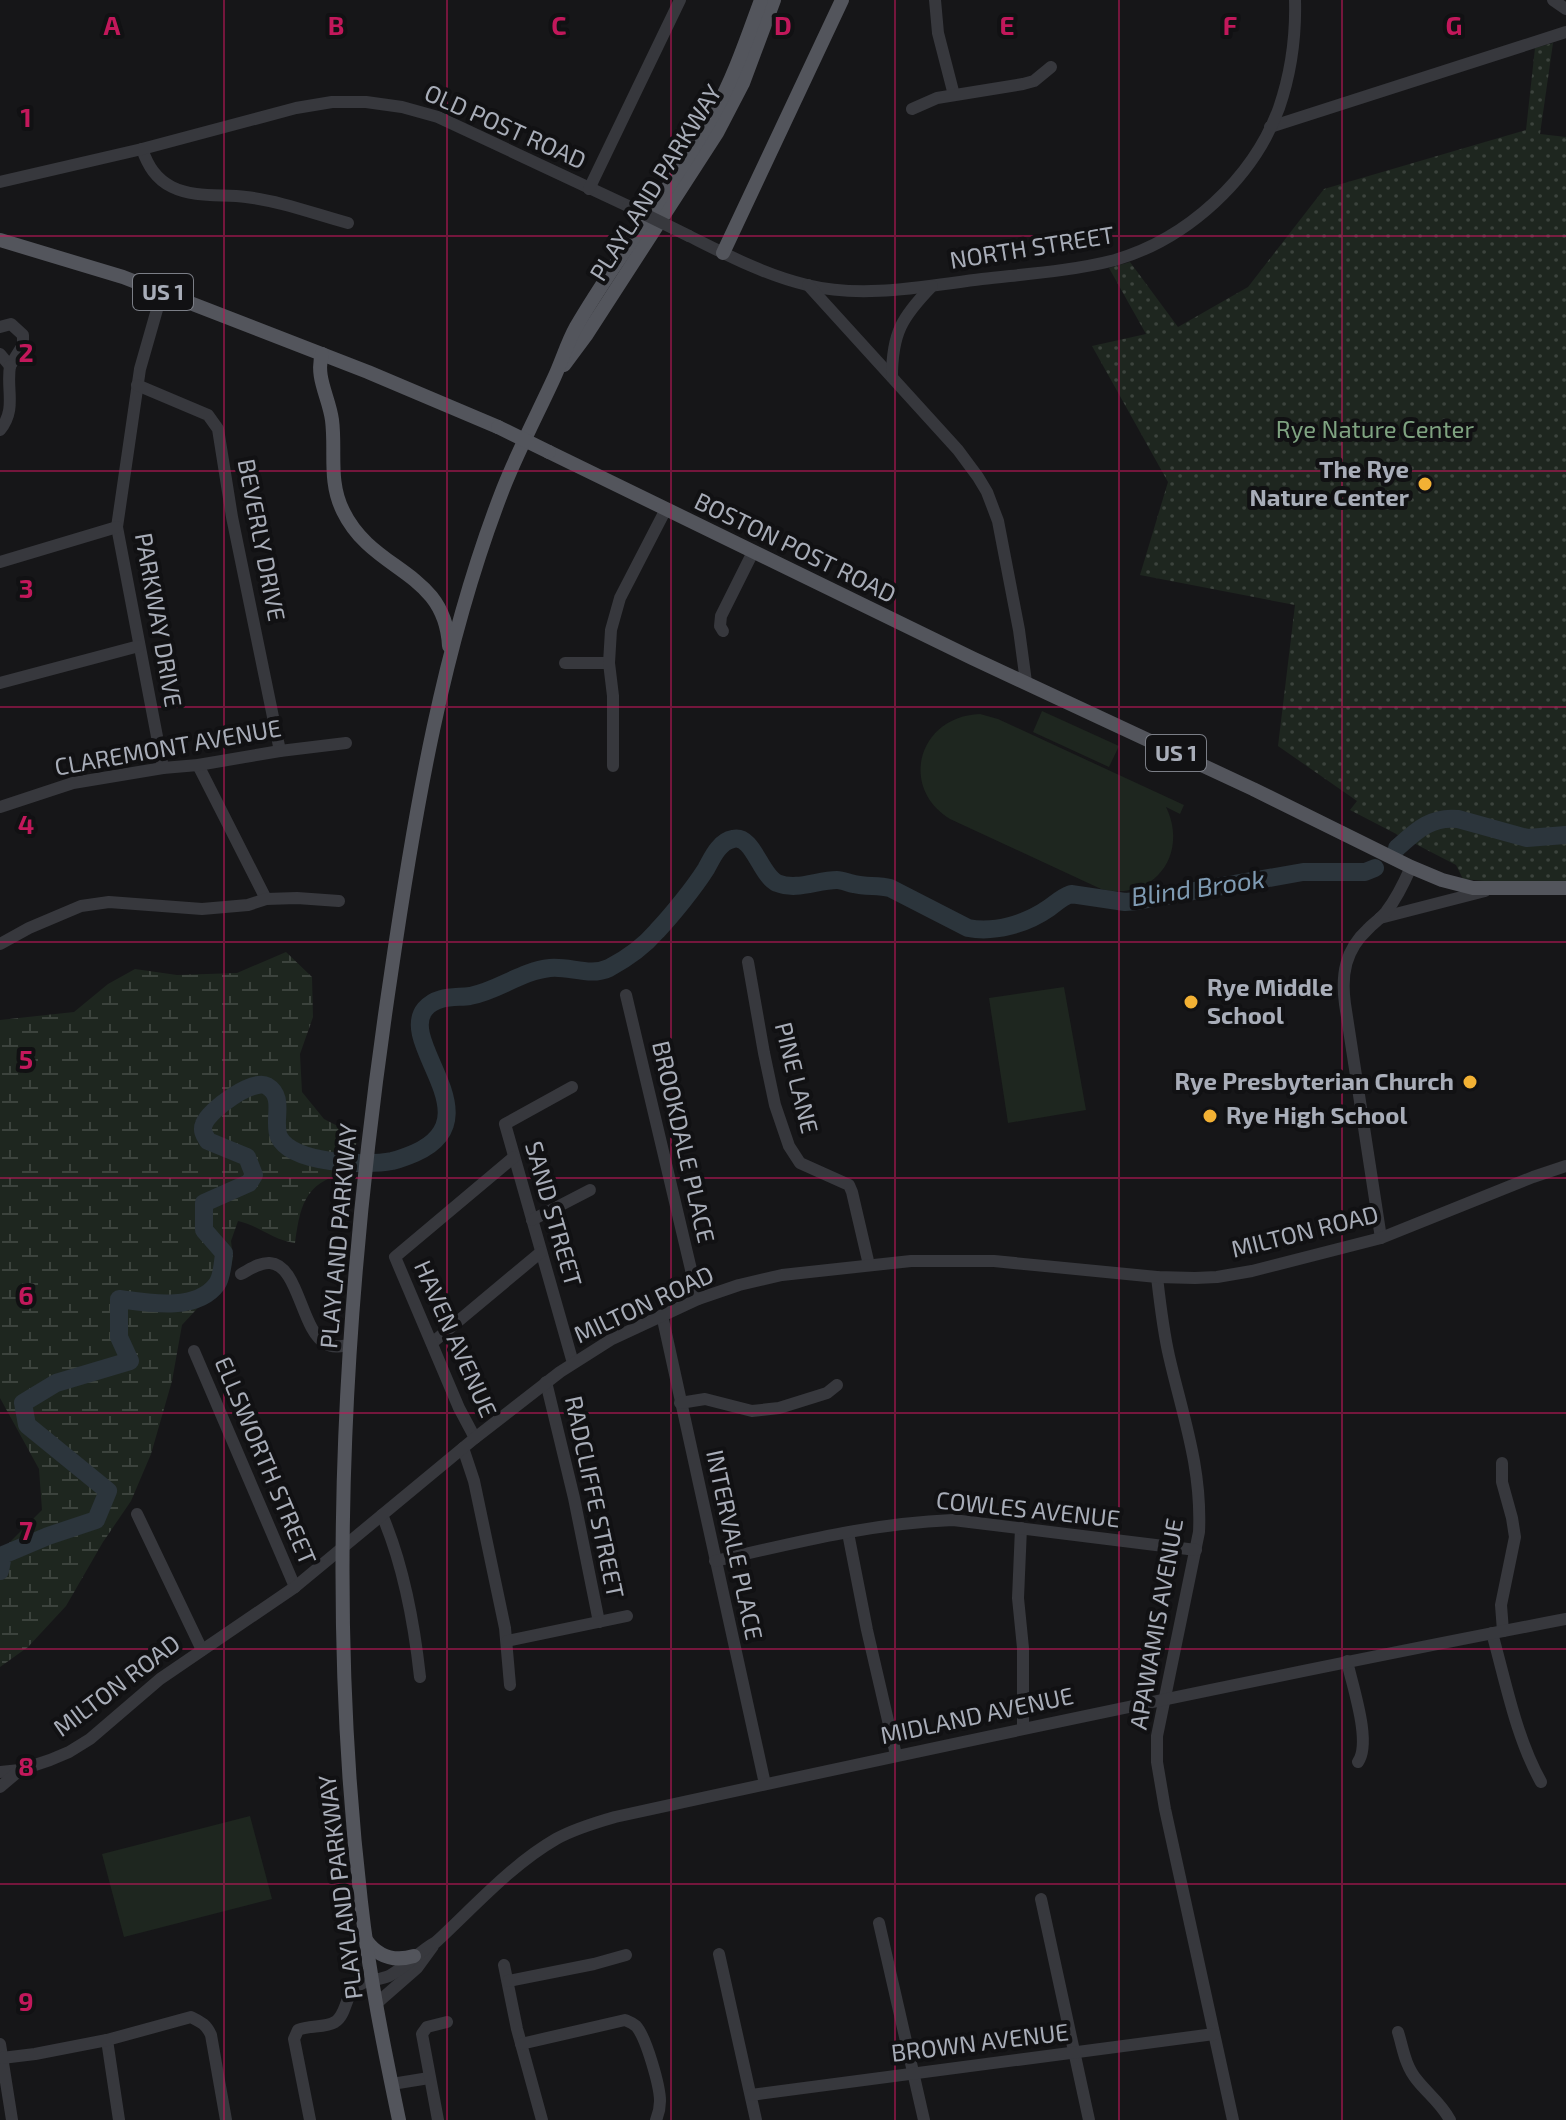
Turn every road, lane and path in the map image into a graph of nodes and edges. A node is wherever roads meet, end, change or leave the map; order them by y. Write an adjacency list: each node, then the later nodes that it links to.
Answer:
1 (680, 0): 22 (street)
2 (752, 0): 16 (main road)
3 (761, 0): 16 (main road, PLAYLAND PARKWAY)
4 (774, 0): 14 (main road, PLAYLAND PARKWAY)
5 (783, 0): 14 (main road)
6 (829, 0): 12 (main road)
7 (842, 0): 12 (main road)
8 (935, 0): 17 (street)
9 (1295, 0): 19 (street, NORTH STREET)
10 (1553, 0): 11 (street)
11 (1566, 9)
12 (831, 26): 25 (main road)
13 (1566, 32): 19 (street)
14 (750, 66): 34 (main road, PLAYLAND PARKWAY)
15 (1051, 67): 17 (street)
16 (731, 78): 34 (main road, PLAYLAND PARKWAY)
17 (954, 95): 18 (street)
18 (912, 109)
19 (1270, 127): 27 (street, NORTH STREET)
20 (142, 149): 21 (street, OLD POST ROAD); 22 (street, OLD POST ROAD); 23 (street)
21 (0, 182)
22 (589, 189): 25 (street, OLD POST ROAD, bridge)
23 (348, 223)
24 (0, 240): 28 (main road, BOSTON POST ROAD / US 1)
25 (723, 253): 26 (street, OLD POST ROAD)
26 (808, 285): 27 (street, NORTH STREET); 33 (street, OLD POST ROAD)
27 (932, 286): 33 (street)
28 (162, 292): 31 (main road, BOSTON POST ROAD / US 1); 35 (street, PARKWAY DRIVE)
29 (0, 327): 32 (street)
30 (0, 354): 32 (street)
31 (322, 354): 37 (main road, BOSTON POST ROAD / US 1, bridge); 45 (main road)
32 (10, 366): 36 (street)
33 (892, 377): 46 (street, OLD POST ROAD)
34 (554, 378): 45 (main road, PLAYLAND PARKWAY)
35 (137, 385): 38 (street, PARKWAY DRIVE); 49 (street, BEVERLY DRIVE)
36 (0, 430)
37 (666, 509): 39 (main road, BOSTON POST ROAD / US 1); 44 (street)
38 (117, 527): 40 (street); 42 (street, PARKWAY DRIVE)
39 (753, 552): 41 (street); 46 (main road, BOSTON POST ROAD / US 1)
40 (0, 562)
41 (723, 631)
42 (139, 646): 47 (street); 52 (street, PARKWAY DRIVE)
43 (565, 663): 44 (street)
44 (609, 663): 51 (street)
45 (449, 666): 76 (main road, PLAYLAND PARKWAY)
46 (1026, 682): 54 (main road, BOSTON POST ROAD / US 1)
47 (0, 683)
48 (346, 743): 49 (street, CLAREMONT AVENUE)
49 (280, 751): 50 (street, CLAREMONT AVENUE)
50 (198, 765): 52 (street, CLAREMONT AVENUE); 57 (street)
51 (613, 766)
52 (163, 768): 53 (street, CLAREMONT AVENUE)
53 (0, 807)
54 (1411, 867): 56 (main road, BOSTON POST ROAD / US 1); 59 (street)
55 (1566, 888): 56 (main road, BOSTON POST ROAD / US 1)
56 (1489, 890): 59 (street)
57 (266, 899): 58 (street); 60 (street)
58 (339, 901)
59 (1380, 918): 68 (street)
60 (0, 944)
61 (748, 962): 70 (street, PINE LANE)
62 (626, 995): 73 (street, BROOKDALE PLACE)
63 (572, 1087): 64 (street, SAND STREET)
64 (514, 1157): 67 (street, SAND STREET); 75 (street, HAVEN AVENUE)
65 (1566, 1166): 68 (street, MILTON ROAD)
66 (590, 1190): 67 (street)
67 (532, 1220): 69 (street, SAND STREET)
68 (1381, 1238): 72 (street, MILTON ROAD)
69 (541, 1252): 75 (street); 78 (street, SAND STREET)
70 (869, 1265): 72 (street, MILTON ROAD); 73 (street, MILTON ROAD)
71 (241, 1274): 76 (street)
72 (1157, 1277): 90 (street, APAWAMIS AVENUE)
73 (698, 1299): 74 (street, MILTON ROAD)
74 (662, 1315): 78 (street, MILTON ROAD); 81 (street, INTERVALE PLACE)
75 (432, 1343): 82 (street, HAVEN AVENUE)
76 (351, 1345): 89 (main road, PLAYLAND PARKWAY)
77 (194, 1351): 92 (street, ELLSWORTH STREET)
78 (573, 1363): 79 (street, MILTON ROAD)
79 (546, 1382): 82 (street, MILTON ROAD); 95 (street, RADCLIFFE STREET)
80 (837, 1385): 81 (street)
81 (680, 1403): 91 (street, INTERVALE PLACE)
82 (475, 1438): 83 (street, MILTON ROAD)
83 (463, 1448): 86 (street, MILTON ROAD); 97 (street)
84 (1502, 1463): 96 (street)
85 (137, 1514): 98 (street)
86 (382, 1515): 89 (street, MILTON ROAD); 100 (street)
87 (1021, 1528): 88 (street, COWLES AVENUE); 90 (street, COWLES AVENUE); 103 (street)
88 (848, 1533): 91 (street, COWLES AVENUE); 104 (street)
89 (342, 1548): 92 (street, MILTON ROAD); 113 (main road, PLAYLAND PARKWAY)
90 (1196, 1550): 102 (street, APAWAMIS AVENUE)
91 (715, 1561): 109 (street, INTERVALE PLACE)
92 (295, 1587): 98 (street, MILTON ROAD)
93 (627, 1616): 95 (street)
94 (1566, 1619): 96 (street, MIDLAND AVENUE)
95 (599, 1622): 97 (street)
96 (1497, 1632): 99 (street, MIDLAND AVENUE); 108 (street)
97 (507, 1641): 101 (street)
98 (202, 1650): 106 (street, MILTON ROAD)
99 (1347, 1661): 102 (street, MIDLAND AVENUE); 105 (street)
100 (420, 1677)
101 (510, 1685)
102 (1164, 1699): 103 (street, MIDLAND AVENUE); 124 (street, APAWAMIS AVENUE)
103 (1023, 1728): 104 (street, MIDLAND AVENUE)
104 (896, 1755): 109 (street, MIDLAND AVENUE)
105 (1358, 1762)
106 (20, 1770): 107 (street, MILTON ROAD); 110 (street)
107 (0, 1772)
108 (1541, 1782)
109 (765, 1784): 114 (street, MIDLAND AVENUE)
110 (0, 1787)
111 (1041, 1899): 128 (street)
112 (879, 1923): 130 (street)
113 (366, 1940): 117 (main road); 119 (main road, PLAYLAND PARKWAY)
114 (436, 1942): 117 (street, MIDLAND AVENUE); 121 (street, MIDLAND AVENUE)
115 (719, 1954): 133 (street)
116 (626, 1955): 120 (street)
117 (414, 1956): 119 (street, MIDLAND AVENUE)
118 (504, 1965): 120 (street)
119 (372, 1979): 121 (main road, PLAYLAND PARKWAY); 137 (street, MIDLAND AVENUE)
120 (508, 1981): 127 (street)
121 (377, 2003): 132 (main road, PLAYLAND PARKWAY)
122 (447, 2022): 131 (street)
123 (1398, 2032): 146 (street)
124 (1214, 2034): 128 (street, BROWN AVENUE); 145 (street, APAWAMIS AVENUE)
125 (107, 2040): 129 (street); 135 (street); 136 (street)
126 (0, 2044): 129 (street)
127 (521, 2044): 140 (street); 141 (street)
128 (1074, 2053): 130 (street, BROWN AVENUE); 144 (street)
129 (2, 2058): 134 (street)
130 (914, 2074): 133 (street, BROWN AVENUE); 143 (street)
131 (429, 2078): 132 (street); 139 (street)
132 (392, 2084): 138 (main road, PLAYLAND PARKWAY)
133 (751, 2095): 142 (street)
134 (12, 2120)
135 (119, 2120)
136 (226, 2120)
137 (310, 2120)
138 (399, 2120)
139 (438, 2120)
140 (542, 2120)
141 (656, 2120)
142 (756, 2120)
143 (924, 2120)
144 (1089, 2120)
145 (1233, 2120)
146 (1450, 2120)

